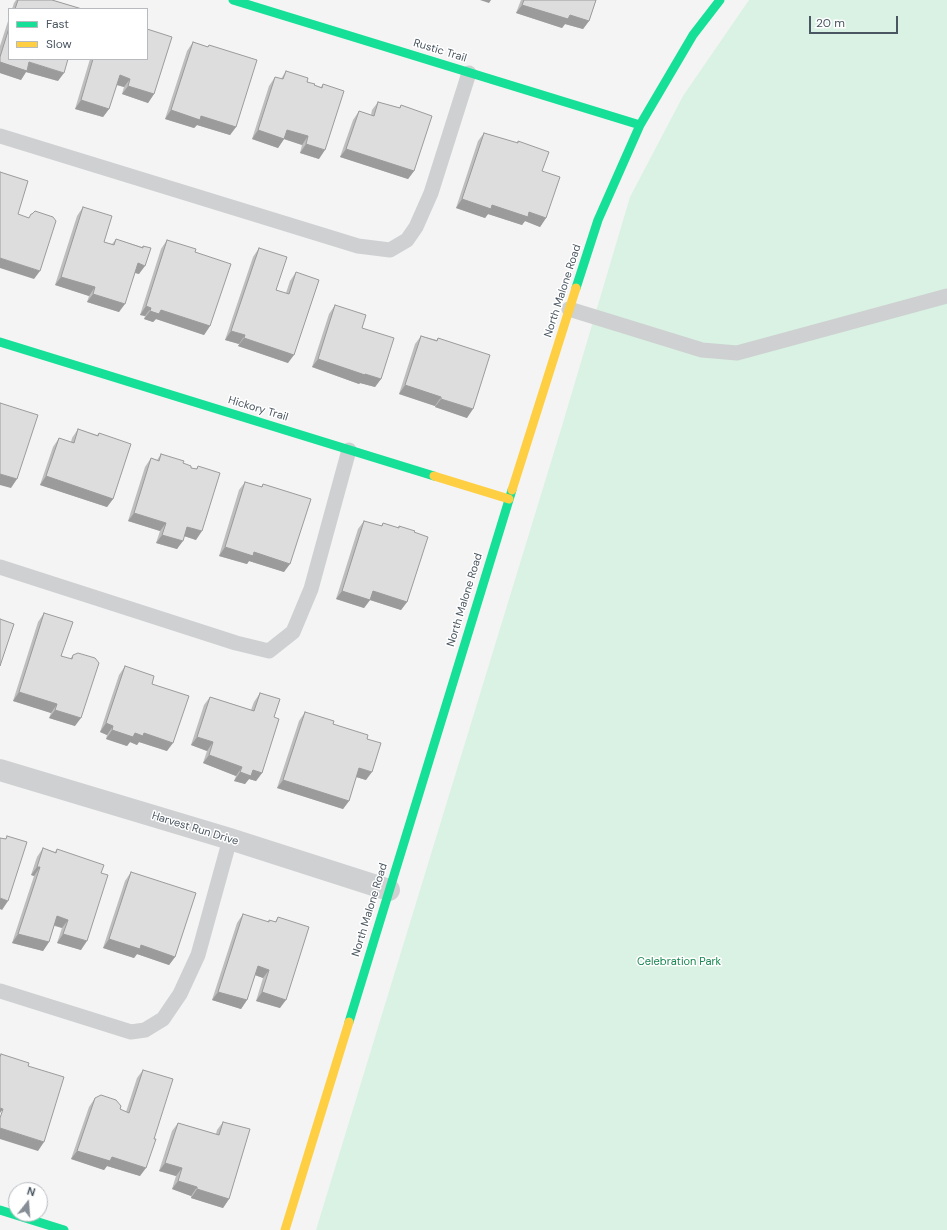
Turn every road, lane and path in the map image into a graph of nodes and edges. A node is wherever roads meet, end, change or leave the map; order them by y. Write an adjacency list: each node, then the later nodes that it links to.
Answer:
1 (233, 0): 3 (street, Rustic Trail)
2 (720, 0): 4 (street, North Malone Road)
3 (469, 73): 4 (street, Rustic Trail); 5 (lane)
4 (640, 125): 7 (street, North Malone Road)
5 (0, 136)
6 (947, 296): 7 (lane)
7 (569, 309): 10 (street, North Malone Road)
8 (0, 342): 9 (street, Hickory Trail)
9 (349, 450): 10 (street, Hickory Trail); 11 (lane)
10 (509, 499): 14 (street, North Malone Road)
11 (0, 567)
12 (0, 770): 13 (street, Harvest Run Drive)
13 (230, 839): 14 (street, Harvest Run Drive); 15 (lane)
14 (389, 890): 18 (street, North Malone Road)
15 (0, 991)
16 (0, 1210): 17 (street)
17 (64, 1230)
18 (285, 1230)

